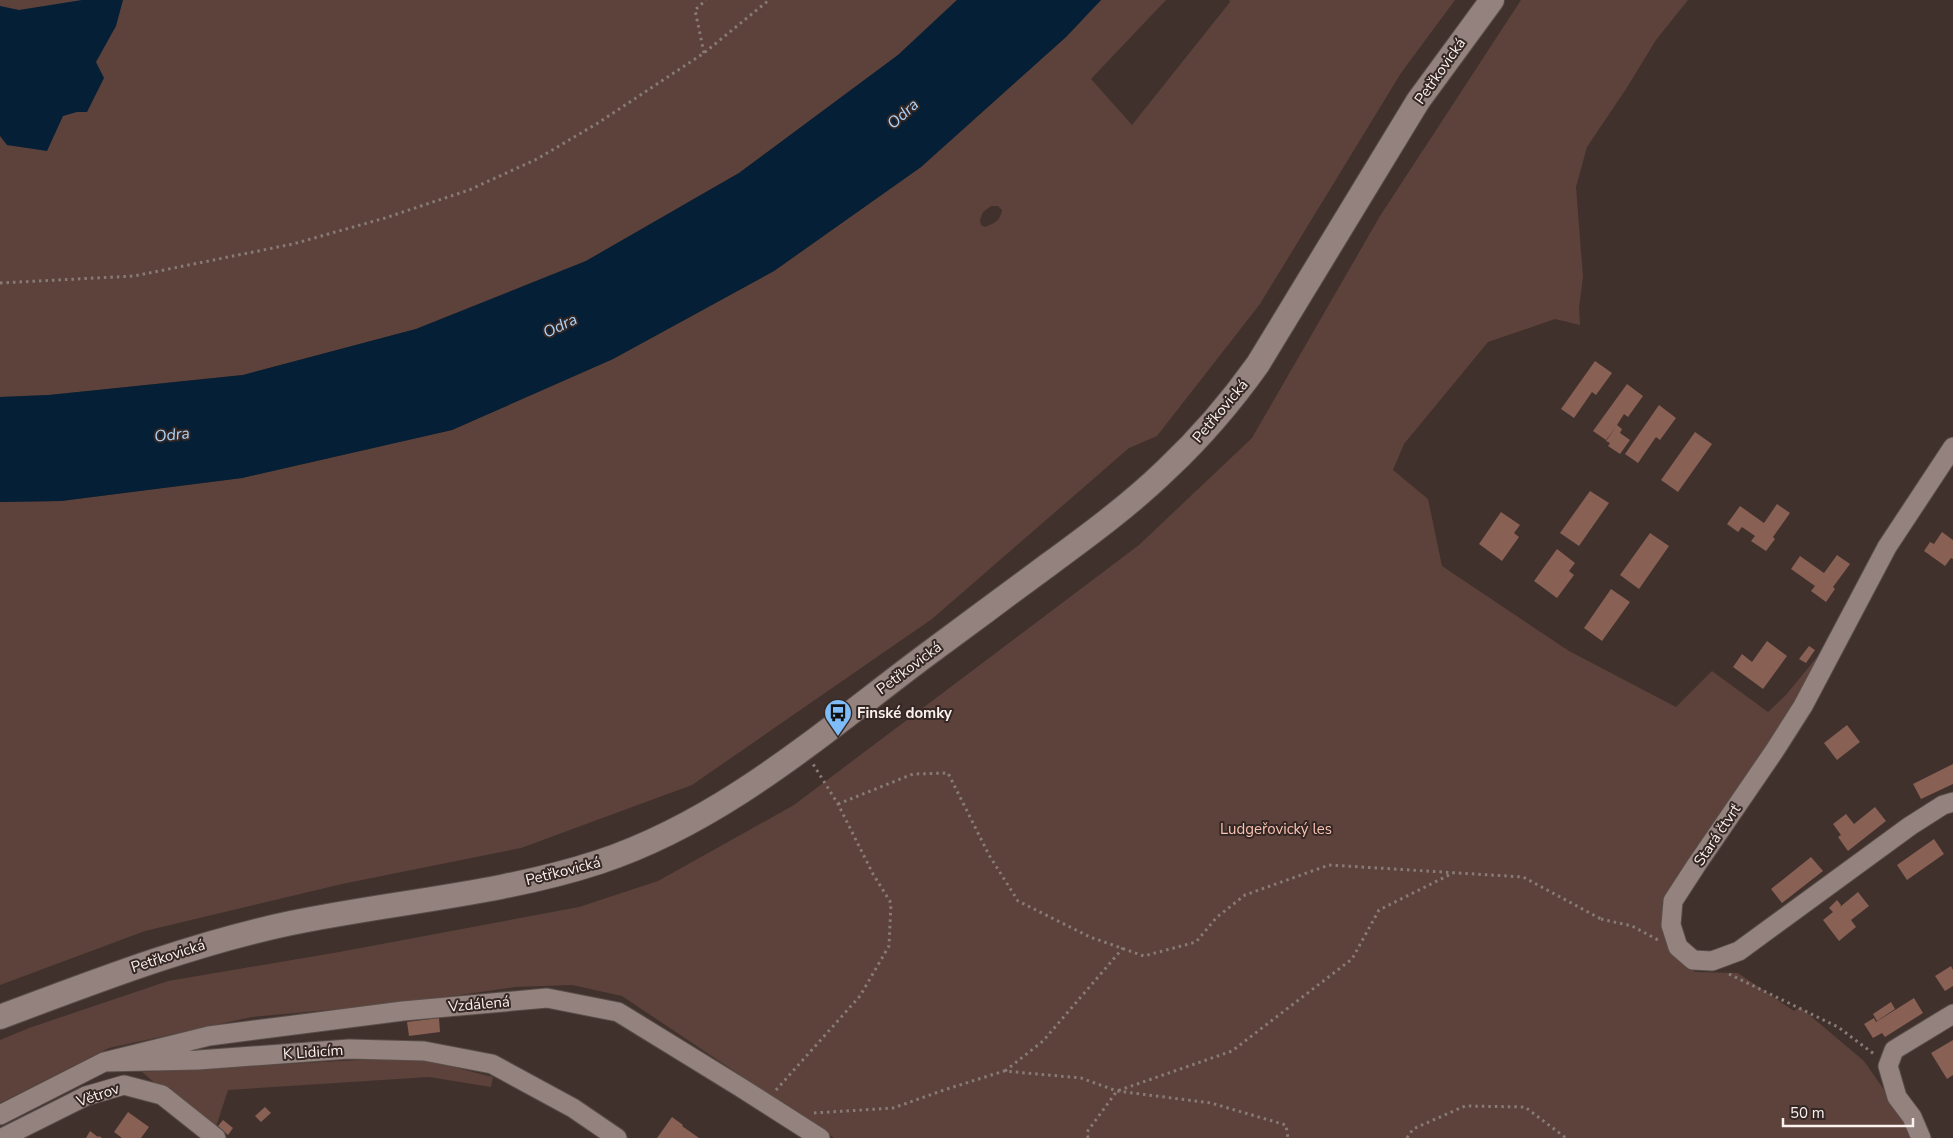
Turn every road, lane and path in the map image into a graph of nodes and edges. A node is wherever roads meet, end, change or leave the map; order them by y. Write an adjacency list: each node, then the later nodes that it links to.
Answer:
1 (706, 0): 4 (path)
2 (769, 0): 4 (path)
3 (1492, 0): 7 (street, Petřkovická)
4 (704, 53): 5 (path)
5 (0, 283)
6 (1953, 447): 13 (street, Stará čtvrť)
7 (803, 749): 9 (path); 15 (street, Petřkovická)
8 (1953, 802): 13 (street)
9 (838, 804): 12 (path); 20 (path)
10 (1454, 872): 11 (path); 12 (path); 19 (path)
11 (1662, 943)
12 (1123, 948): 18 (path)
13 (1699, 960): 17 (path)
14 (1953, 1014): 17 (street)
15 (0, 1017)
16 (104, 1062): 21 (street, K Lidicím); 22 (street, Vzdálená); 25 (street, K Lidicím)
17 (1888, 1066): 31 (street)
18 (1004, 1071): 19 (path); 22 (path)
19 (1117, 1091): 27 (path); 28 (path)
20 (771, 1096)
21 (0, 1115)
22 (784, 1115): 26 (street, Vzdálená)
23 (2, 1138): 24 (street, Větrov)
24 (216, 1138)
25 (618, 1138)
26 (820, 1138)
27 (1088, 1138)
28 (1288, 1138)
29 (1407, 1138): 30 (path)
30 (1566, 1138)
31 (1921, 1138)

